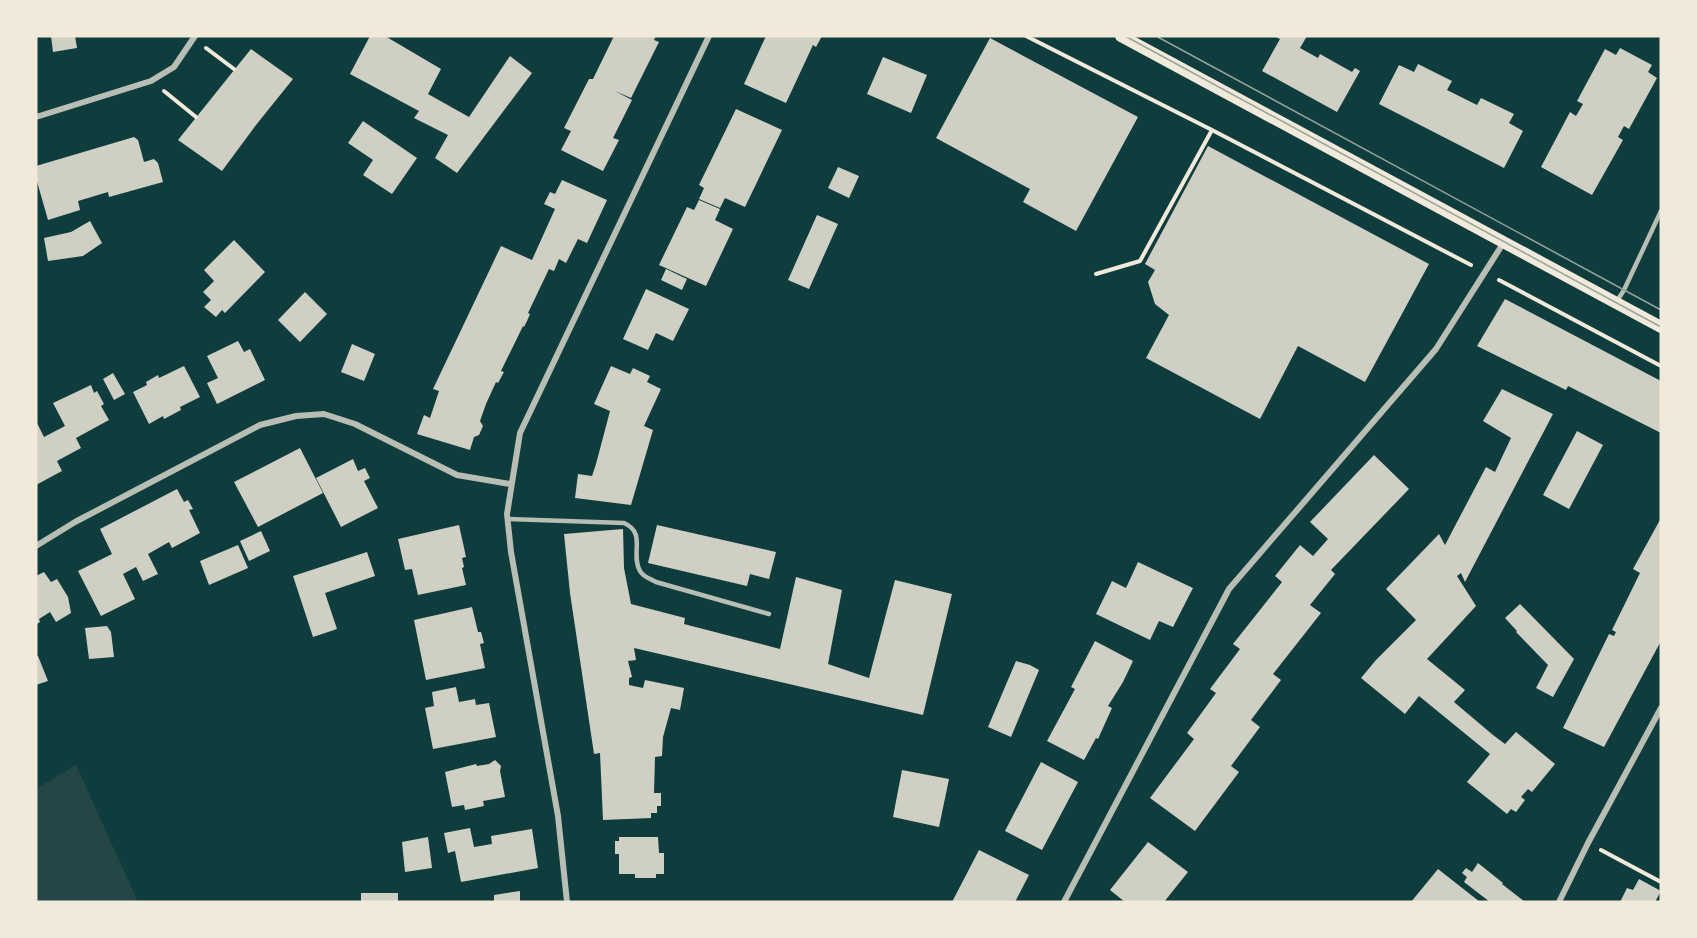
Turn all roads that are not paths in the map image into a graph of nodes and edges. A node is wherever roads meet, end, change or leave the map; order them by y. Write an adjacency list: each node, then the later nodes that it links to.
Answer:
1 (709, 36): 9 (street)
2 (1121, 36): 6 (main road)
3 (195, 37): 4 (street)
4 (36, 117)
5 (1661, 211): 7 (lane)
6 (1504, 241): 7 (main road); 15 (street)
7 (1616, 303): 8 (main road)
8 (1661, 327)
9 (510, 484): 10 (street); 11 (street)
10 (508, 519): 12 (lane); 14 (street)
11 (36, 546)
12 (769, 614)
13 (1661, 708): 16 (street)
14 (567, 902)
15 (1064, 902)
16 (1558, 902)

